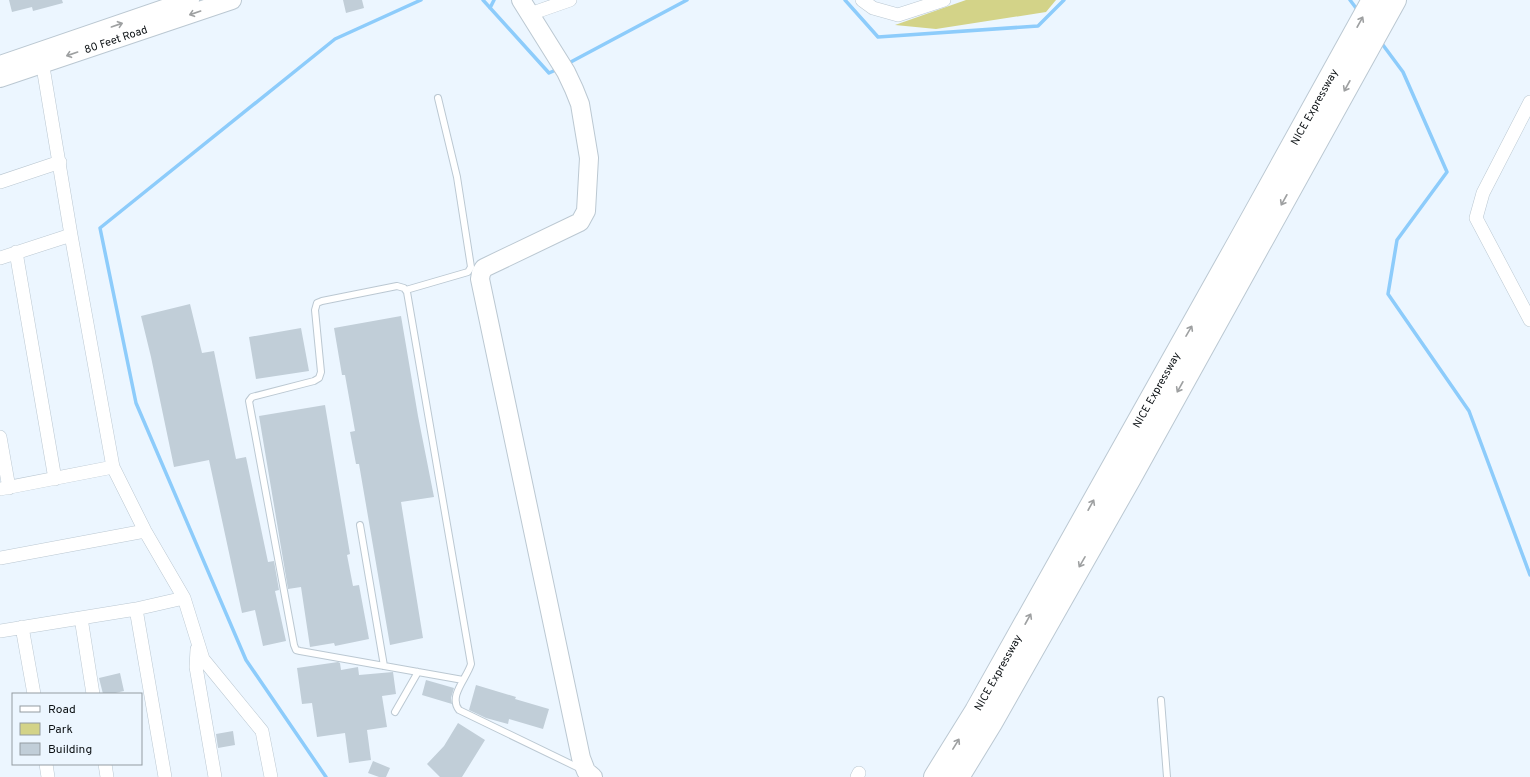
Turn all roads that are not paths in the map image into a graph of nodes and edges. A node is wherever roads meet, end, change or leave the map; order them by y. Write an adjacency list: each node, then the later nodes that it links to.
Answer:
1 (190, 0): 10 (street, 80 Feet Road, one-way to 1)
2 (232, 0): 10 (street, 80 Feet Road, one-way to 10)
3 (570, 0): 8 (street)
4 (862, 0): 5 (street)
5 (944, 0)
6 (1395, 0): 9 (highway, NICE Expressway)
7 (1372, 2): 9 (highway, NICE Expressway, one-way to 7)
8 (526, 7): 44 (street)
9 (1358, 47): 50 (highway, NICE Expressway, one-way to 9); 51 (highway, NICE Expressway, one-way to 51)
10 (42, 58): 11 (street, 80 Feet Road); 12 (street, 80 Feet Road); 15 (street)
11 (0, 65)
12 (0, 78)
13 (438, 98): 20 (lane)
14 (1530, 102): 21 (street)
15 (60, 162): 16 (street); 17 (street)
16 (0, 182)
17 (72, 235): 18 (street); 23 (street)
18 (16, 252): 19 (street); 24 (street)
19 (0, 258)
20 (406, 290): 35 (lane); 37 (lane)
21 (1530, 320)
22 (0, 437): 25 (street)
23 (113, 467): 24 (street); 27 (street)
24 (56, 479): 25 (street)
25 (5, 488)
26 (360, 526): 35 (lane)
27 (145, 531): 28 (street); 29 (street)
28 (0, 558)
29 (184, 598): 30 (street); 34 (street)
30 (136, 609): 31 (street); 47 (street)
31 (81, 618): 32 (street); 39 (street)
32 (22, 628): 33 (street); 38 (street)
33 (0, 631)
34 (197, 641): 48 (street); 49 (street)
35 (384, 666): 36 (lane)
36 (418, 672): 37 (lane); 41 (lane)
37 (463, 680): 44 (lane)
38 (34, 693)
39 (93, 693)
40 (1161, 700): 52 (lane)
41 (395, 712)
42 (46, 765): 45 (street)
43 (105, 765): 46 (street)
44 (590, 774)
45 (48, 777)
46 (107, 777)
47 (165, 777)
48 (216, 777)
49 (271, 777)
50 (935, 777)
51 (958, 777)
52 (1167, 777)

